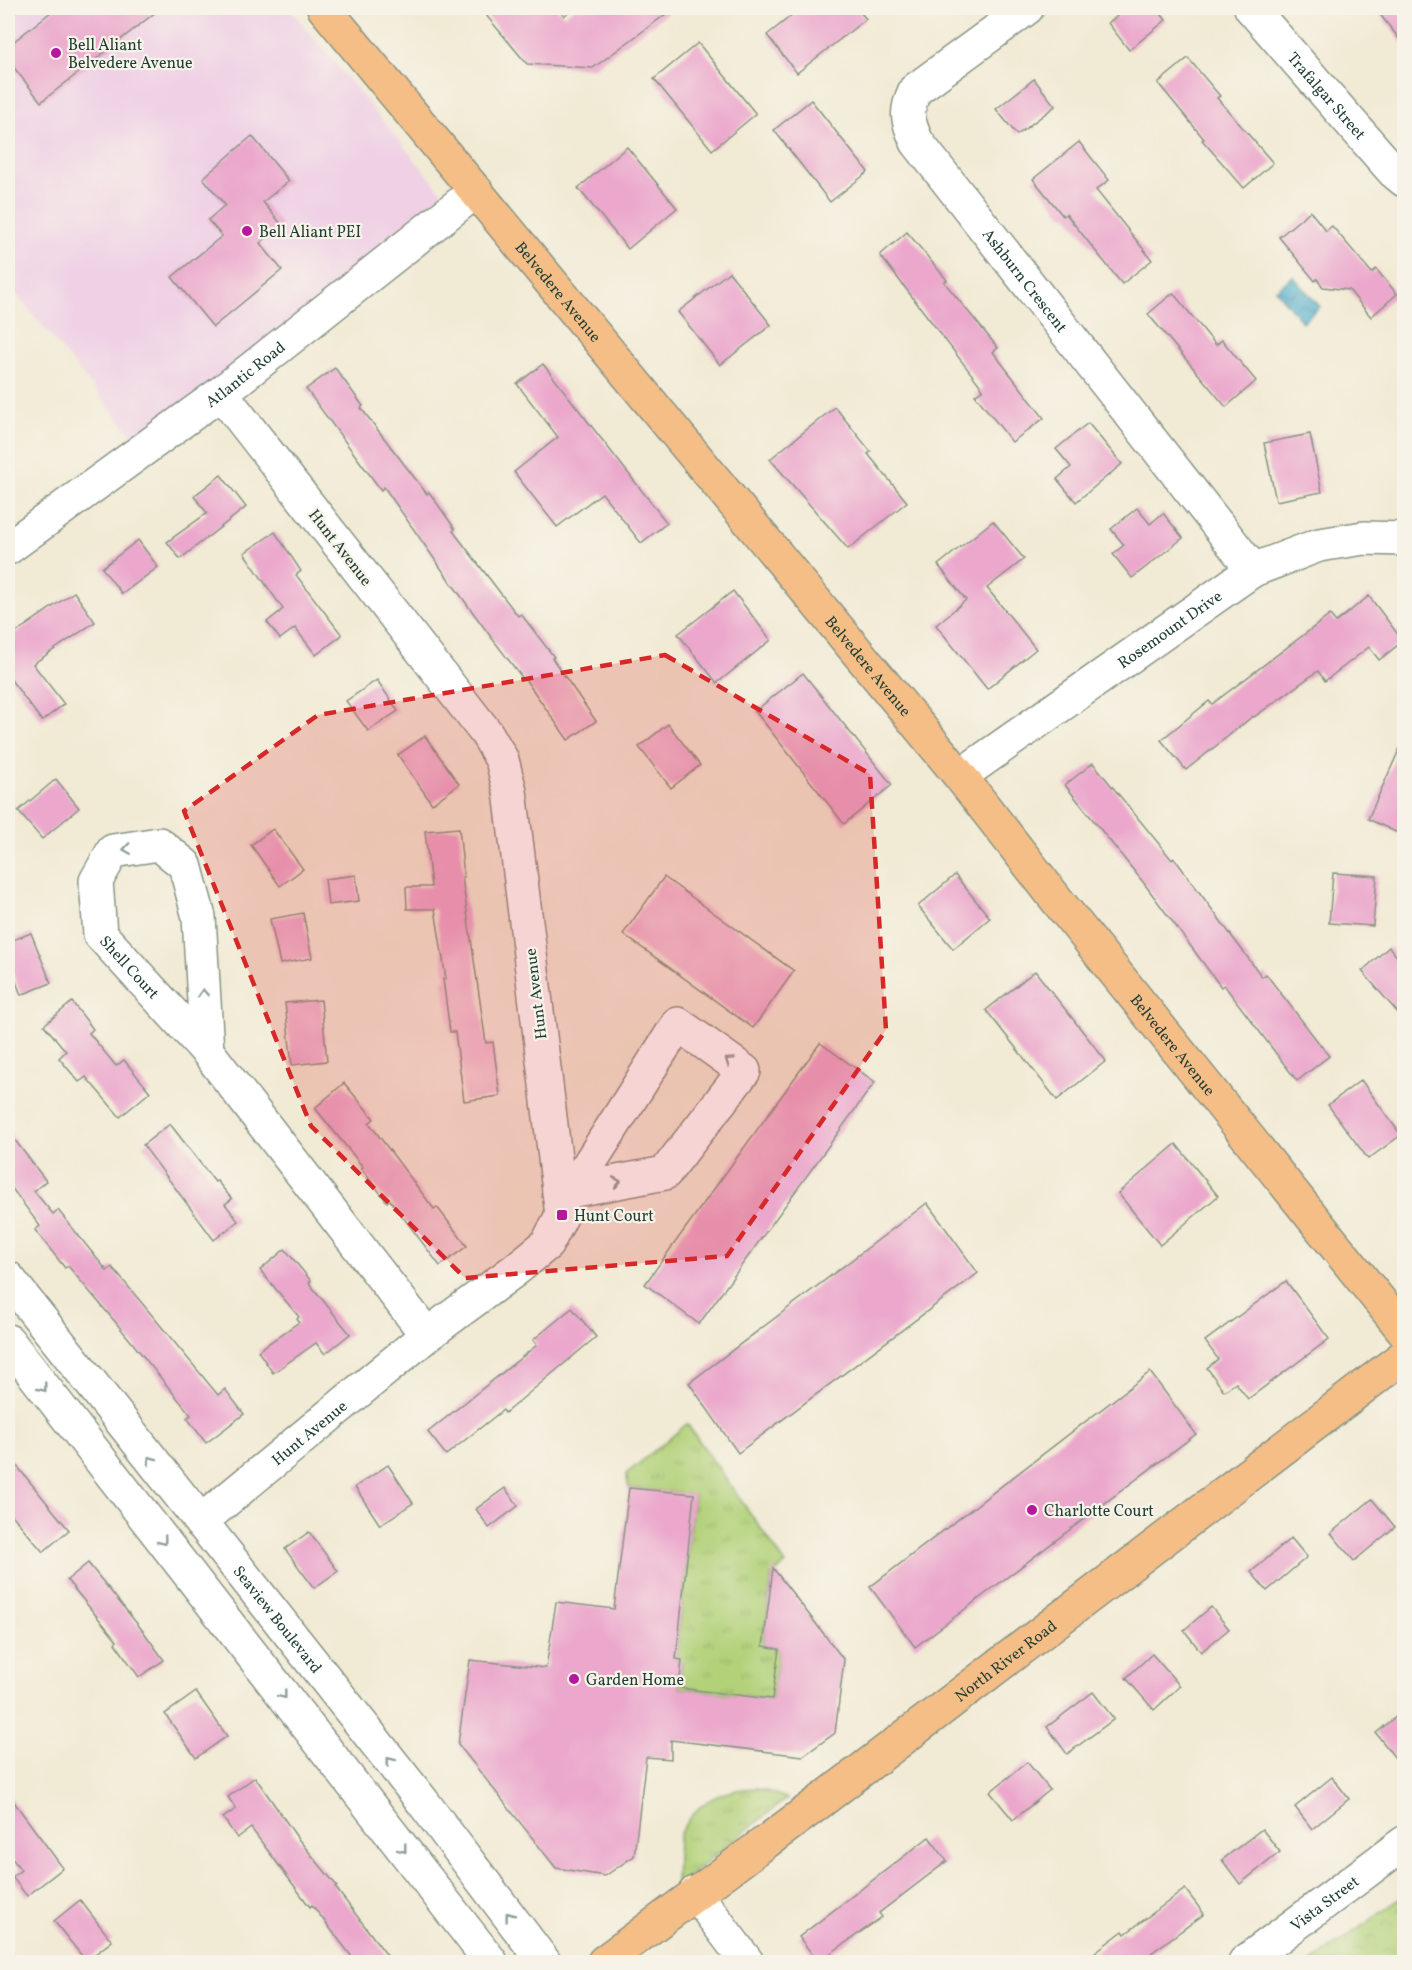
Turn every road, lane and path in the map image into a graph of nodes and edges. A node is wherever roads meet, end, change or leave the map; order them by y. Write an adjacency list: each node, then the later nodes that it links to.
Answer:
1 (324, 8): 5 (main road, Belvedere Avenue)
2 (1027, 8): 9 (street, Ashburn Crescent)
3 (1251, 8): 4 (street, Trafalgar Street)
4 (1404, 180)
5 (476, 191): 6 (street, Atlantic Road); 10 (main road, Belvedere Avenue)
6 (221, 393): 8 (street, Atlantic Road); 12 (street, Hunt Avenue)
7 (1404, 539): 9 (street, Rosemount Drive)
8 (8, 548)
9 (1253, 570): 10 (street, Rosemount Drive)
10 (960, 776): 14 (main road, Belvedere Avenue)
11 (207, 1051): 11 (street, Shell Court, one-way to 11); 15 (street, Shell Court)
12 (559, 1186): 12 (street, one-way to 12); 15 (street, Hunt Avenue)
13 (8, 1278): 18 (street, Seaview Boulevard, one-way to 13)
14 (1404, 1331)
15 (427, 1335): 18 (street, Hunt Avenue)
16 (8, 1341): 21 (street, one-way to 21)
17 (1404, 1356): 20 (main road, North River Road)
18 (200, 1522): 22 (street, Seaview Boulevard, one-way to 18)
19 (1404, 1843): 25 (street, Vista Street)
20 (695, 1893): 23 (main road, North River Road); 24 (street)
21 (491, 1962)
22 (544, 1962)
23 (604, 1962)
24 (747, 1962)
25 (1245, 1962)

